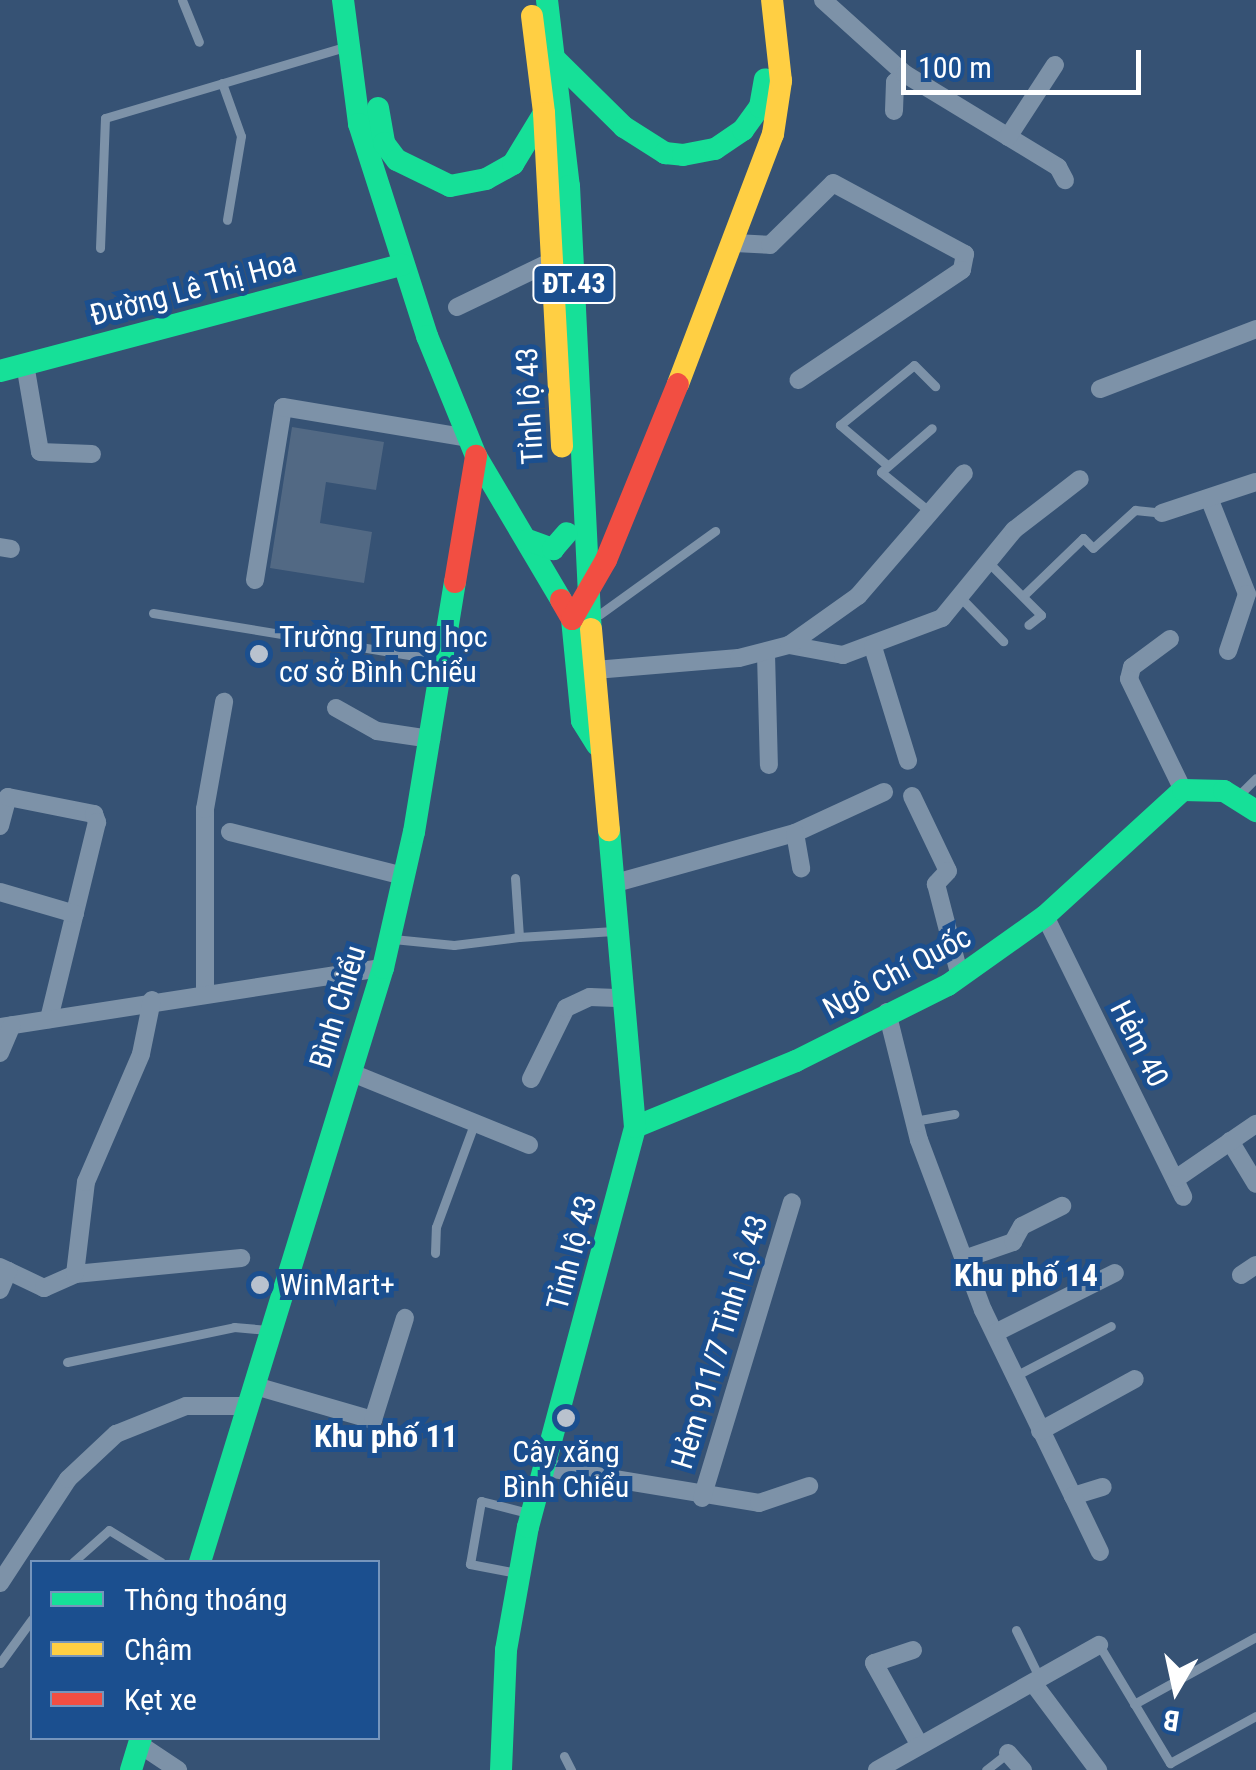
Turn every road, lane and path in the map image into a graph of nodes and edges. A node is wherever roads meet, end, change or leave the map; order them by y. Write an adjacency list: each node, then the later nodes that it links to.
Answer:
1 (182, 0): 9 (lane)
2 (342, 0): 10 (main road)
3 (362, 0): 19 (main road)
4 (530, 0): 17 (main road, Tỉnh lộ 43 / ĐT.43)
5 (547, 0): 11 (main road, Tỉnh lộ 43 / ĐT.43)
6 (757, 0): 16 (main road)
7 (772, 0): 22 (main road)
8 (823, 0): 13 (street)
9 (199, 42)
10 (348, 46): 14 (lane); 25 (main road)
11 (557, 62): 16 (main road); 52 (main road, Tỉnh lộ 43 / ĐT.43)
12 (1055, 64): 18 (street)
13 (905, 74): 15 (street); 18 (street)
14 (222, 83): 21 (lane); 23 (lane)
15 (894, 111)
16 (756, 112): 52 (main road)
17 (544, 114): 19 (main road); 24 (main road, Tỉnh lộ 43 / ĐT.43)
18 (1008, 136): 20 (street)
19 (384, 143): 25 (main road)
20 (1065, 180)
21 (227, 220)
22 (735, 243): 30 (street); 52 (main road)
23 (100, 248)
24 (552, 261): 26 (street); 46 (main road, Tỉnh lộ 43 / ĐT.43)
25 (401, 262): 28 (main road, Đường Lê Thị Hoa); 34 (main road, ĐT.43)
26 (457, 308)
27 (1256, 329): 32 (street)
28 (26, 364): 29 (main road, Đường Lê Thị Hoa); 35 (street)
29 (0, 371)
30 (798, 380)
31 (935, 386): 36 (lane)
32 (1100, 389)
33 (932, 428): 36 (lane)
34 (473, 447): 41 (main road, ĐT.43); 44 (main road, Bình Chiểu); 49 (street)
35 (92, 454)
36 (887, 465): 43 (lane)
37 (964, 473): 43 (street)
38 (1080, 479): 48 (street)
39 (1256, 482): 40 (street)
40 (1210, 498): 42 (street); 59 (street)
41 (510, 508): 44 (main road); 47 (main road, ĐT.43)
42 (1162, 513): 50 (lane)
43 (932, 514): 57 (street)
44 (466, 520): 61 (main road, Bình Chiểu)
45 (715, 531): 52 (lane)
46 (566, 533): 47 (main road); 52 (main road, Tỉnh lộ 43 / ĐT.43)
47 (528, 540): 52 (main road, ĐT.43)
48 (986, 560): 50 (lane); 51 (street)
49 (255, 580)
50 (1024, 594): 54 (lane)
51 (960, 597): 56 (lane); 58 (street)
52 (582, 601): 62 (main road, Tỉnh lộ 43 / ĐT.43); 66 (main road, Tỉnh lộ 43 / ĐT.43)
53 (153, 614): 61 (lane)
54 (1028, 624)
55 (1170, 639): 70 (street)
56 (1003, 641)
57 (789, 645): 58 (street); 60 (street)
58 (873, 647): 67 (street)
59 (1228, 652)
60 (766, 654): 62 (street); 68 (street)
61 (443, 661): 65 (main road, Bình Chiểu)
62 (595, 670): 66 (main road, Tỉnh lộ 43 / ĐT.43)
63 (224, 702): 89 (street)
64 (336, 708): 65 (street)
65 (431, 739): 78 (main road, Bình Chiểu)
66 (597, 745): 80 (main road, Tỉnh lộ 43 / ĐT.43)
67 (908, 761)
68 (769, 765)
69 (1256, 778): 73 (lane)
70 (1183, 790): 73 (main road); 83 (main road, Ngô Chí Quốc)
71 (884, 792): 76 (street)
72 (912, 796): 88 (street)
73 (1246, 805)
74 (0, 826): 82 (street)
75 (230, 832): 78 (street)
76 (795, 833): 77 (street); 80 (street)
77 (802, 868)
78 (404, 876): 86 (main road, Bình Chiểu)
79 (516, 878): 85 (lane)
80 (612, 884): 84 (main road, Tỉnh lộ 43 / ĐT.43)
81 (0, 892): 82 (street)
82 (75, 914): 93 (street)
83 (1046, 916): 88 (main road, Ngô Chí Quốc); 105 (street, Hẻm 40)
84 (616, 931): 85 (lane); 90 (main road, Tỉnh lộ 43 / ĐT.43)
85 (519, 937): 86 (lane)
86 (390, 939): 87 (main road, Bình Chiểu)
87 (383, 968): 89 (street); 96 (main road, Bình Chiểu)
88 (960, 977): 92 (main road, Ngô Chí Quốc)
89 (205, 993): 91 (street)
90 (622, 998): 97 (street); 102 (main road, Tỉnh lộ 43 / ĐT.43)
91 (152, 1000): 93 (street); 115 (street)
92 (887, 1012): 99 (street); 102 (main road, Ngô Chí Quốc)
93 (49, 1018): 94 (street)
94 (6, 1026): 95 (street)
95 (0, 1052)
96 (352, 1074): 100 (street); 119 (main road, Bình Chiểu)
97 (531, 1080)
98 (954, 1114): 99 (lane)
99 (914, 1121): 112 (street)
100 (474, 1124): 104 (street); 110 (lane)
101 (1256, 1124): 103 (street)
102 (635, 1127): 126 (main road, Tỉnh lộ 43 / ĐT.43)
103 (1230, 1141): 105 (street); 106 (street)
104 (529, 1146)
105 (1177, 1178): 107 (street, Hẻm 40)
106 (1256, 1184)
107 (1183, 1198)
108 (792, 1202): 130 (street, Hẻm 911/7 Tỉnh Lộ 43)
109 (1062, 1206): 112 (street)
110 (435, 1253)
111 (241, 1258): 115 (street)
112 (964, 1259): 120 (street)
113 (4, 1269): 115 (street); 116 (street)
114 (1114, 1273): 120 (street)
115 (75, 1274)
116 (0, 1290)
117 (405, 1318): 124 (street)
118 (1111, 1326): 122 (lane)
119 (271, 1330): 121 (lane); 124 (main road, Bình Chiểu)
120 (995, 1333): 122 (street)
121 (67, 1362)
122 (1015, 1376): 125 (street)
123 (1135, 1380): 125 (street)
124 (252, 1396): 133 (street); 136 (main road, Bình Chiểu)
125 (1040, 1431): 129 (street)
126 (542, 1466): 130 (street); 131 (main road, Tỉnh lộ 43 / ĐT.43)
127 (809, 1486): 130 (street)
128 (1102, 1487): 129 (street)
129 (1073, 1496): 132 (street)
130 (702, 1498)
131 (531, 1514): 137 (main road, Tỉnh lộ 43 / ĐT.43); 137 (lane)
132 (1100, 1552)
133 (8, 1555): 138 (street)
134 (76, 1560): 135 (lane)
135 (158, 1560)
136 (201, 1560)
137 (520, 1574): 152 (main road, Tỉnh lộ 43 / ĐT.43)
138 (0, 1583)
139 (30, 1622): 144 (lane)
140 (1016, 1630): 145 (lane)
141 (1256, 1637): 146 (lane)
142 (1099, 1645): 145 (street); 146 (lane)
143 (913, 1650): 149 (street)
144 (0, 1663)
145 (1036, 1681): 149 (street); 159 (street)
146 (1134, 1704): 147 (lane)
147 (1256, 1716)
148 (140, 1741): 153 (main road); 154 (street)
149 (919, 1744): 156 (street)
150 (1008, 1753): 157 (lane); 158 (street)
151 (564, 1756): 155 (lane)
152 (497, 1766)
153 (132, 1770)
154 (178, 1770)
155 (571, 1770)
156 (878, 1770)
157 (986, 1770)
158 (1022, 1770)
159 (1098, 1770)

